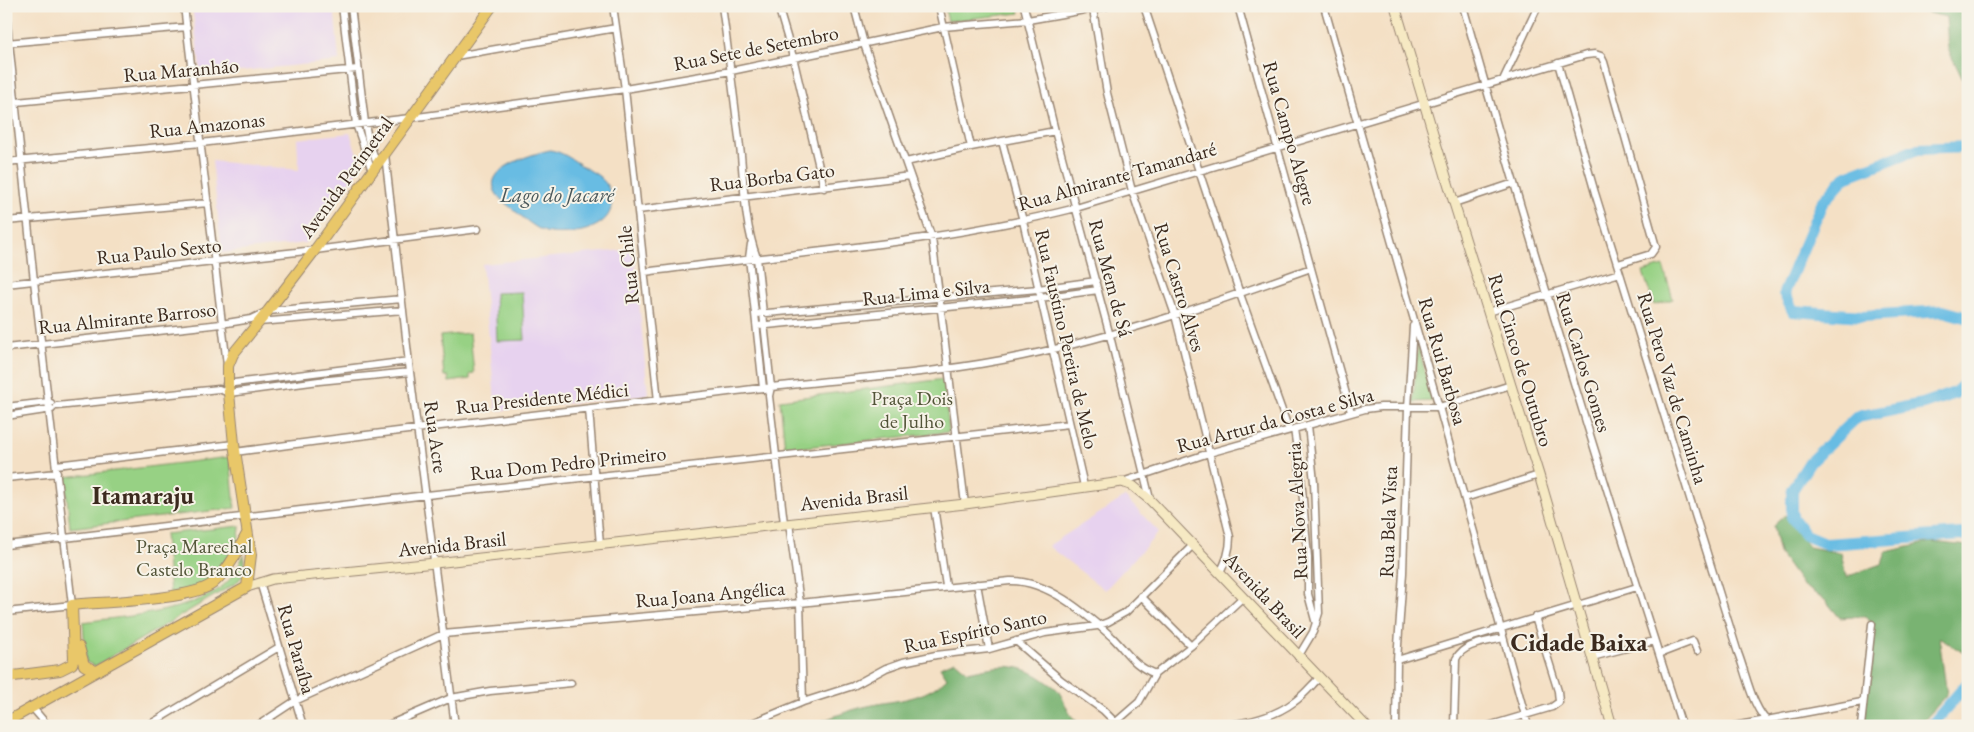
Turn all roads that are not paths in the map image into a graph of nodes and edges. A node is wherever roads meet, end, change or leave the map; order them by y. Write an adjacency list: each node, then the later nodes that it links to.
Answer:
1 (184, 6): 22 (street)
2 (342, 6): 31 (street)
3 (351, 6): 30 (street)
4 (613, 6): 24 (street, Rua Chile)
5 (722, 6): 32 (street)
6 (778, 6): 28 (street)
7 (854, 6): 26 (street)
8 (939, 6): 23 (street)
9 (1024, 6): 21 (street, Rua Mem de Sá)
10 (1107, 6): 19 (street, Rua Sete de Setembro)
11 (1144, 6): 54 (street, Rua Nova Alegria)
12 (1238, 6): 47 (street, Rua Campo Alegre)
13 (1324, 6): 42 (street, Rua Rui Barbosa)
14 (1395, 6): 39 (street, Rua Cinco de Outubro)
15 (1462, 6): 35 (street, Rua Carlos Gomes)
16 (1538, 6): 33 (street)
17 (489, 8): 27 (main road, Avenida Perimetral)
18 (1083, 9): 19 (street, Rua Sete de Setembro); 21 (street, Rua Sete de Setembro)
19 (1093, 9): 58 (street, Rua Castro Alves)
20 (6, 13): 25 (street)
21 (1028, 20): 23 (street, Rua Sete de Setembro); 44 (street, Rua Mem de Sá)
22 (187, 27): 25 (street); 34 (street)
23 (943, 27): 26 (street, Rua Sete de Setembro); 48 (street)
24 (616, 28): 27 (street); 36 (street, Rua Chile)
25 (8, 43): 37 (street)
26 (864, 44): 28 (street, Rua Sete de Setembro); 52 (street)
27 (456, 56): 40 (main road, Avenida Perimetral)
28 (793, 57): 32 (street, Rua Sete de Setembro); 57 (street)
29 (1558, 64): 33 (street, Rua Almirante Tamandaré); 73 (street, Rua Pero Vaz de Caminha); 73 (street, Rua Almirante Tamandaré)
30 (358, 69): 31 (street, Rua Maranhão); 41 (street)
31 (349, 70): 34 (street, Rua Maranhão); 43 (street)
32 (732, 71): 36 (street, Rua Sete de Setembro); 59 (street)
33 (1503, 80): 35 (street, Rua Almirante Tamandaré)
34 (194, 85): 37 (street, Rua Maranhão); 46 (street)
35 (1485, 85): 39 (street, Rua Almirante Tamandaré); 56 (street, Rua Carlos Gomes)
36 (625, 89): 40 (street, Rua Sete de Setembro); 63 (street, Rua Chile)
37 (15, 102): 38 (street, Rua Maranhão); 50 (street)
38 (6, 103)
39 (1425, 104): 42 (street, Rua Almirante Tamandaré); 61 (street, Rua Cinco de Outubro)
40 (410, 118): 41 (street, Rua Amazonas); 49 (main road, Avenida Perimetral)
41 (365, 123): 43 (street, Rua Amazonas); 53 (street)
42 (1358, 123): 47 (street, Rua Almirante Tamandaré); 94 (street, Rua Rui Barbosa)
43 (356, 124): 46 (street, Rua Amazonas); 53 (street)
44 (1055, 131): 45 (street); 62 (street, Rua Mem de Sá)
45 (1002, 141): 48 (street); 66 (street, Rua Faustino Pereira de Melo)
46 (201, 143): 50 (street, Rua Amazonas); 60 (street)
47 (1278, 146): 54 (street, Rua Almirante Tamandaré); 74 (street, Rua Campo Alegre)
48 (971, 147): 52 (street)
49 (385, 153): 53 (main road, Avenida Perimetral); 69 (street, Rua Acre)
50 (22, 160): 51 (street, Rua Amazonas); 64 (street)
51 (6, 162)
52 (906, 162): 55 (street)
53 (375, 167): 70 (main road, Avenida Perimetral)
54 (1199, 171): 58 (street, Rua Almirante Tamandaré); 82 (street, Rua Nova Alegria)
55 (910, 176): 57 (street, Rua Borba Gato); 68 (street)
56 (1514, 183): 61 (street); 83 (street, Rua Carlos Gomes)
57 (824, 188): 59 (street, Rua Borba Gato)
58 (1132, 191): 62 (street, Rua Almirante Tamandaré); 93 (street, Rua Castro Alves)
59 (745, 197): 63 (street, Rua Borba Gato); 71 (street)
60 (208, 203): 64 (street); 72 (street)
61 (1454, 203): 90 (street, Rua Cinco de Outubro)
62 (1076, 208): 66 (street, Rua Almirante Tamandaré); 78 (street, Rua Mem de Sá)
63 (638, 210): 75 (street, Rua Chile)
64 (28, 219): 65 (street); 77 (street)
65 (6, 221)
66 (1023, 221): 68 (street, Rua Almirante Tamandaré); 80 (street, Rua Faustino Pereira de Melo)
67 (478, 229): 69 (street)
68 (932, 238): 71 (street, Rua Almirante Tamandaré); 84 (street)
69 (395, 240): 70 (street); 86 (street, Rua Acre)
70 (314, 250): 72 (street, Rua Paulo Sexto); 89 (main road, Avenida Perimetral)
71 (753, 258): 75 (street, Rua Almirante Tamandaré); 91 (street); 92 (street)
72 (215, 261): 77 (street, Rua Paulo Sexto); 96 (street)
73 (1618, 264): 76 (street, Rua Pero Vaz de Caminha)
74 (1312, 268): 82 (street); 121 (street, Rua Campo Alegre)
75 (645, 272): 113 (street, Rua Chile)
76 (1620, 273): 83 (street); 195 (street, Rua Pero Vaz de Caminha)
77 (34, 281): 79 (street, Rua Paulo Sexto); 99 (street)
78 (1096, 281): 80 (street, Rua Lima e Silva); 81 (street, Rua Mem de Sá)
79 (6, 284)
80 (1038, 289): 84 (street, Rua Lima e Silva); 85 (street, Rua Faustino Pereira de Melo)
81 (1098, 290): 85 (street, Rua Lima e Silva); 98 (street, Rua Mem de Sá)
82 (1240, 294): 93 (street); 126 (street, Rua Nova Alegria)
83 (1546, 294): 90 (street); 157 (street, Rua Carlos Gomes)
84 (940, 298): 87 (street); 92 (street, Rua Lima e Silva)
85 (1040, 298): 87 (street, Rua Lima e Silva); 101 (street, Rua Faustino Pereira de Melo)
86 (402, 299): 88 (street, Rua Acre); 89 (street)
87 (941, 306): 97 (street, Rua Lima e Silva); 104 (street)
88 (403, 310): 95 (street, Rua Almirante Barroso); 102 (street, Rua Acre)
89 (268, 311): 95 (main road, Avenida Perimetral)
90 (1488, 312): 108 (street, Rua Cinco de Outubro)
91 (755, 314): 92 (street, Rua Lima e Silva); 97 (street)
92 (763, 314): 97 (street)
93 (1175, 315): 98 (street); 129 (street, Rua Castro Alves)
94 (1414, 319): 117 (street, Rua Rui Barbosa); 118 (street, Rua Bela Vista)
95 (255, 320): 96 (street, Rua Almirante Barroso); 103 (main road, Avenida Perimetral)
96 (221, 324): 99 (street, Rua Almirante Barroso); 103 (street)
97 (760, 326): 109 (street); 111 (street)
98 (1110, 336): 101 (street); 133 (street, Rua Mem de Sá)
99 (42, 344): 100 (street, Rua Almirante Barroso); 114 (street)
100 (6, 348)
101 (1052, 350): 104 (street); 123 (street, Rua Faustino Pereira de Melo)
102 (409, 361): 105 (street); 106 (street, Rua Acre)
103 (228, 366): 110 (main road)
104 (948, 369): 109 (street); 127 (street)
105 (318, 371): 107 (street); 110 (street)
106 (410, 372): 107 (street); 125 (street, Rua Acre)
107 (319, 381): 110 (street)
108 (1511, 385): 117 (street, Rua Artur da Costa e Silva); 134 (street, Rua Cinco de Outubro)
109 (771, 387): 111 (street); 112 (street)
110 (225, 388): 115 (street); 128 (main road)
111 (763, 388): 112 (street); 113 (street, Rua Presidente Médici)
112 (769, 396): 130 (street)
113 (658, 401): 119 (street, Rua Presidente Médici)
114 (48, 402): 115 (street); 116 (street); 120 (street)
115 (57, 406): 120 (street)
116 (6, 407)
117 (1440, 407): 118 (street, Rua Artur da Costa e Silva); 140 (street, Rua Rui Barbosa)
118 (1408, 408): 121 (street, Rua Artur da Costa e Silva); 181 (street, Rua Bela Vista)
119 (588, 409): 125 (street, Rua Presidente Médici); 136 (street)
120 (49, 411): 122 (street); 131 (street)
121 (1351, 412): 124 (street, Rua Artur da Costa e Silva)
122 (6, 416)
123 (1069, 424): 127 (street); 138 (street, Rua Faustino Pereira de Melo)
124 (1308, 425): 126 (street, Rua Artur da Costa e Silva); 167 (street, Rua Nova Alegria)
125 (418, 428): 128 (street, Rua Presidente Médici); 139 (street, Rua Acre)
126 (1292, 430): 129 (street, Rua Artur da Costa e Silva); 167 (street, Rua Nova Alegria)
127 (956, 436): 130 (street); 142 (street)
128 (234, 448): 131 (street); 144 (main road)
129 (1209, 453): 133 (street, Rua Artur da Costa e Silva); 152 (street, Rua Castro Alves)
130 (776, 456): 136 (street, Rua Dom Pedro Primeiro); 145 (street)
131 (56, 465): 132 (street)
132 (56, 473): 135 (street); 147 (street)
133 (1144, 475): 137 (street, Rua Artur da Costa e Silva); 141 (street, Rua Mem de Sá)
134 (1539, 475): 140 (street); 161 (street, Rua Cinco de Outubro)
135 (6, 478)
136 (594, 478): 139 (street, Rua Dom Pedro Primeiro); 149 (street)
137 (1122, 482): 138 (street, Avenida Brasil); 141 (street, Avenida Brasil)
138 (1084, 486): 142 (street, Avenida Brasil)
139 (427, 495): 144 (street, Rua Dom Pedro Primeiro); 151 (street, Rua Acre)
140 (1465, 498): 169 (street, Rua Rui Barbosa)
141 (1150, 500): 150 (street, Avenida Brasil)
142 (965, 504): 143 (street, Avenida Brasil)
143 (934, 507): 145 (street, Avenida Brasil); 155 (street)
144 (244, 517): 146 (main road); 147 (street)
145 (786, 523): 149 (street, Avenida Brasil); 160 (street)
146 (247, 534): 156 (main road); 162 (main road)
147 (64, 538): 148 (street); 162 (street)
148 (6, 545)
149 (600, 545): 151 (street, Avenida Brasil)
150 (1193, 545): 152 (street, Avenida Brasil); 158 (street, Rua Espírito Santo)
151 (435, 563): 153 (street, Avenida Brasil); 170 (street, Rua Acre)
152 (1220, 573): 159 (street, Avenida Brasil)
153 (260, 582): 156 (street, Avenida Brasil); 175 (street, Rua Paraíba)
154 (977, 584): 155 (street, Rua Joana Angélica); 168 (street, Rua Joana Angélica); 176 (street)
155 (946, 586): 160 (street, Rua Joana Angélica)
156 (247, 587): 183 (main road)
157 (1637, 587): 161 (street); 173 (street, Rua Carlos Gomes)
158 (1141, 596): 168 (street, Rua Espírito Santo); 174 (street)
159 (1242, 598): 174 (street); 179 (street, Avenida Brasil)
160 (800, 603): 170 (street, Rua Joana Angélica); 191 (street)
161 (1577, 604): 164 (street); 180 (street, Rua Cinco de Outubro)
162 (72, 605): 163 (street); 166 (main road)
163 (6, 612)
164 (1535, 617): 169 (street); 194 (street)
165 (1872, 624): 192 (street)
166 (74, 625): 182 (main road); 183 (main road)
167 (1317, 625): 179 (street, Rua Nova Alegria)
168 (1097, 626): 172 (street, Rua Espírito Santo); 184 (street, Rua Joana Angélica)
169 (1500, 628): 171 (street, Rua Rui Barbosa); 181 (street)
170 (443, 634): 189 (street, Rua Acre); 190 (street, Rua Joana Angélica)
171 (1503, 638): 194 (street, Rua Rui Barbosa); 208 (street)
172 (1016, 641): 176 (street, Rua Espírito Santo); 197 (street)
173 (1654, 641): 178 (street, Rua Carlos Gomes); 180 (street)
174 (1191, 646): 184 (street)
175 (279, 647): 190 (street, Rua Paraíba); 199 (street)
176 (989, 649): 191 (street, Rua Espírito Santo)
177 (1697, 651): 178 (street)
178 (1659, 654): 212 (street, Rua Carlos Gomes)
179 (1298, 657): 186 (street, Avenida Brasil)
180 (1592, 657): 211 (street, Rua Cinco de Outubro)
181 (1397, 660): 207 (street, Rua Bela Vista)
182 (60, 670): 185 (main road); 188 (main road)
183 (95, 672): 188 (main road)
184 (1155, 674): 197 (street)
185 (6, 677)
186 (1319, 678): 205 (street); 206 (street, Avenida Brasil)
187 (571, 683): 189 (street)
188 (70, 686): 193 (main road)
189 (451, 698): 202 (street); 203 (street, Rua Acre)
190 (295, 701): 200 (street, Rua Joana Angélica); 201 (street, Rua Paraíba)
191 (803, 702): 204 (street, Rua Espírito Santo)
192 (1862, 702): 195 (street); 215 (street)
193 (31, 706): 196 (main road); 198 (street)
194 (1525, 716): 209 (street); 210 (street, Rua Rui Barbosa)
195 (1764, 719): 213 (street); 214 (street)
196 (6, 722)
197 (1117, 724)
198 (48, 726)
199 (147, 726)
200 (257, 726)
201 (303, 726)
202 (386, 726)
203 (455, 726)
204 (745, 726)
205 (1216, 726)
206 (1366, 726)
207 (1396, 726)
208 (1454, 726)
209 (1488, 726)
210 (1528, 726)
211 (1612, 726)
212 (1682, 726)
213 (1734, 726)
214 (1772, 726)
215 (1860, 726)

